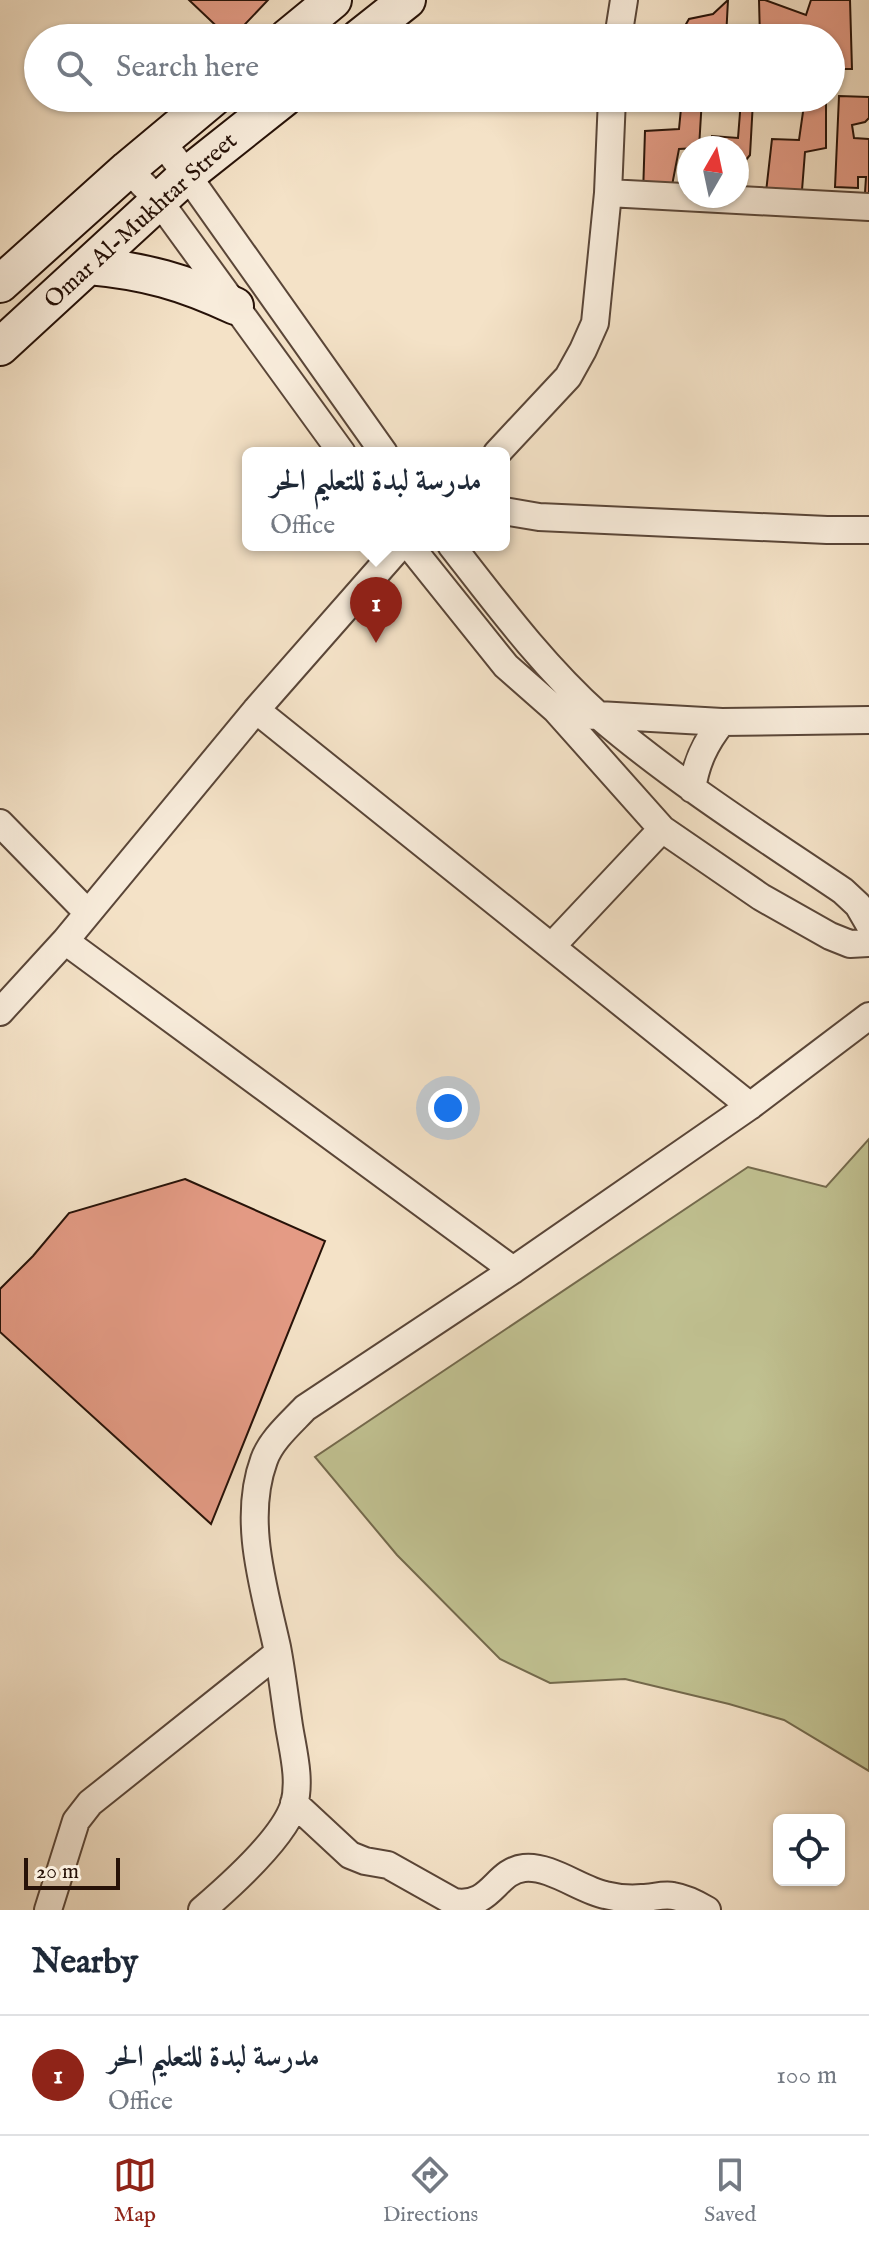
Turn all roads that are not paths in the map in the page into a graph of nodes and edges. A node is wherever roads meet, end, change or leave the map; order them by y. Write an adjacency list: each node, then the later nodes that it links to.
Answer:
1 (333, 0): 4 (street)
2 (407, 0): 5 (street)
3 (624, 0): 6 (street)
4 (304, 24)
5 (377, 24)
6 (620, 24)
7 (196, 112): 10 (street, Omar Al-Mukhtar Street)
8 (266, 112): 12 (street, Omar Al-Mukhtar Street)
9 (611, 112): 13 (street)
10 (161, 141): 11 (street, Omar Al-Mukhtar Street); 12 (street)
11 (128, 169): 14 (street); 17 (street, Omar Al-Mukhtar Street)
12 (187, 175): 14 (street, Omar Al-Mukhtar Street); 21 (street)
13 (608, 193): 15 (street); 22 (street)
14 (159, 201): 16 (street, Omar Al-Mukhtar Street); 18 (street)
15 (869, 207)
16 (89, 266): 18 (street); 19 (street, Omar Al-Mukhtar Street)
17 (0, 284)
18 (235, 306): 20 (street)
19 (0, 347)
20 (338, 447)
21 (380, 447)
22 (503, 447)
23 (510, 512): 24 (street)
24 (869, 530)
25 (396, 551): 28 (street)
26 (414, 551): 29 (street)
27 (456, 551): 30 (street)
28 (256, 710): 36 (street); 40 (street)
29 (556, 710): 30 (street); 35 (street)
30 (598, 715): 32 (street); 33 (street)
31 (869, 720): 32 (street)
32 (722, 722): 33 (street)
33 (692, 789): 37 (street)
34 (0, 823): 36 (street)
35 (662, 829): 39 (street); 40 (street)
36 (87, 912): 38 (street)
37 (869, 924)
38 (65, 941): 41 (street); 44 (street)
39 (869, 943)
40 (552, 946): 43 (street)
41 (0, 1012)
42 (869, 1016): 43 (street)
43 (750, 1106): 44 (street)
44 (513, 1270): 45 (street)
45 (278, 1653): 46 (street); 48 (street)
46 (294, 1803): 47 (street); 49 (street)
47 (643, 1904): 50 (street)
48 (48, 1910)
49 (202, 1910)
50 (707, 1910)

